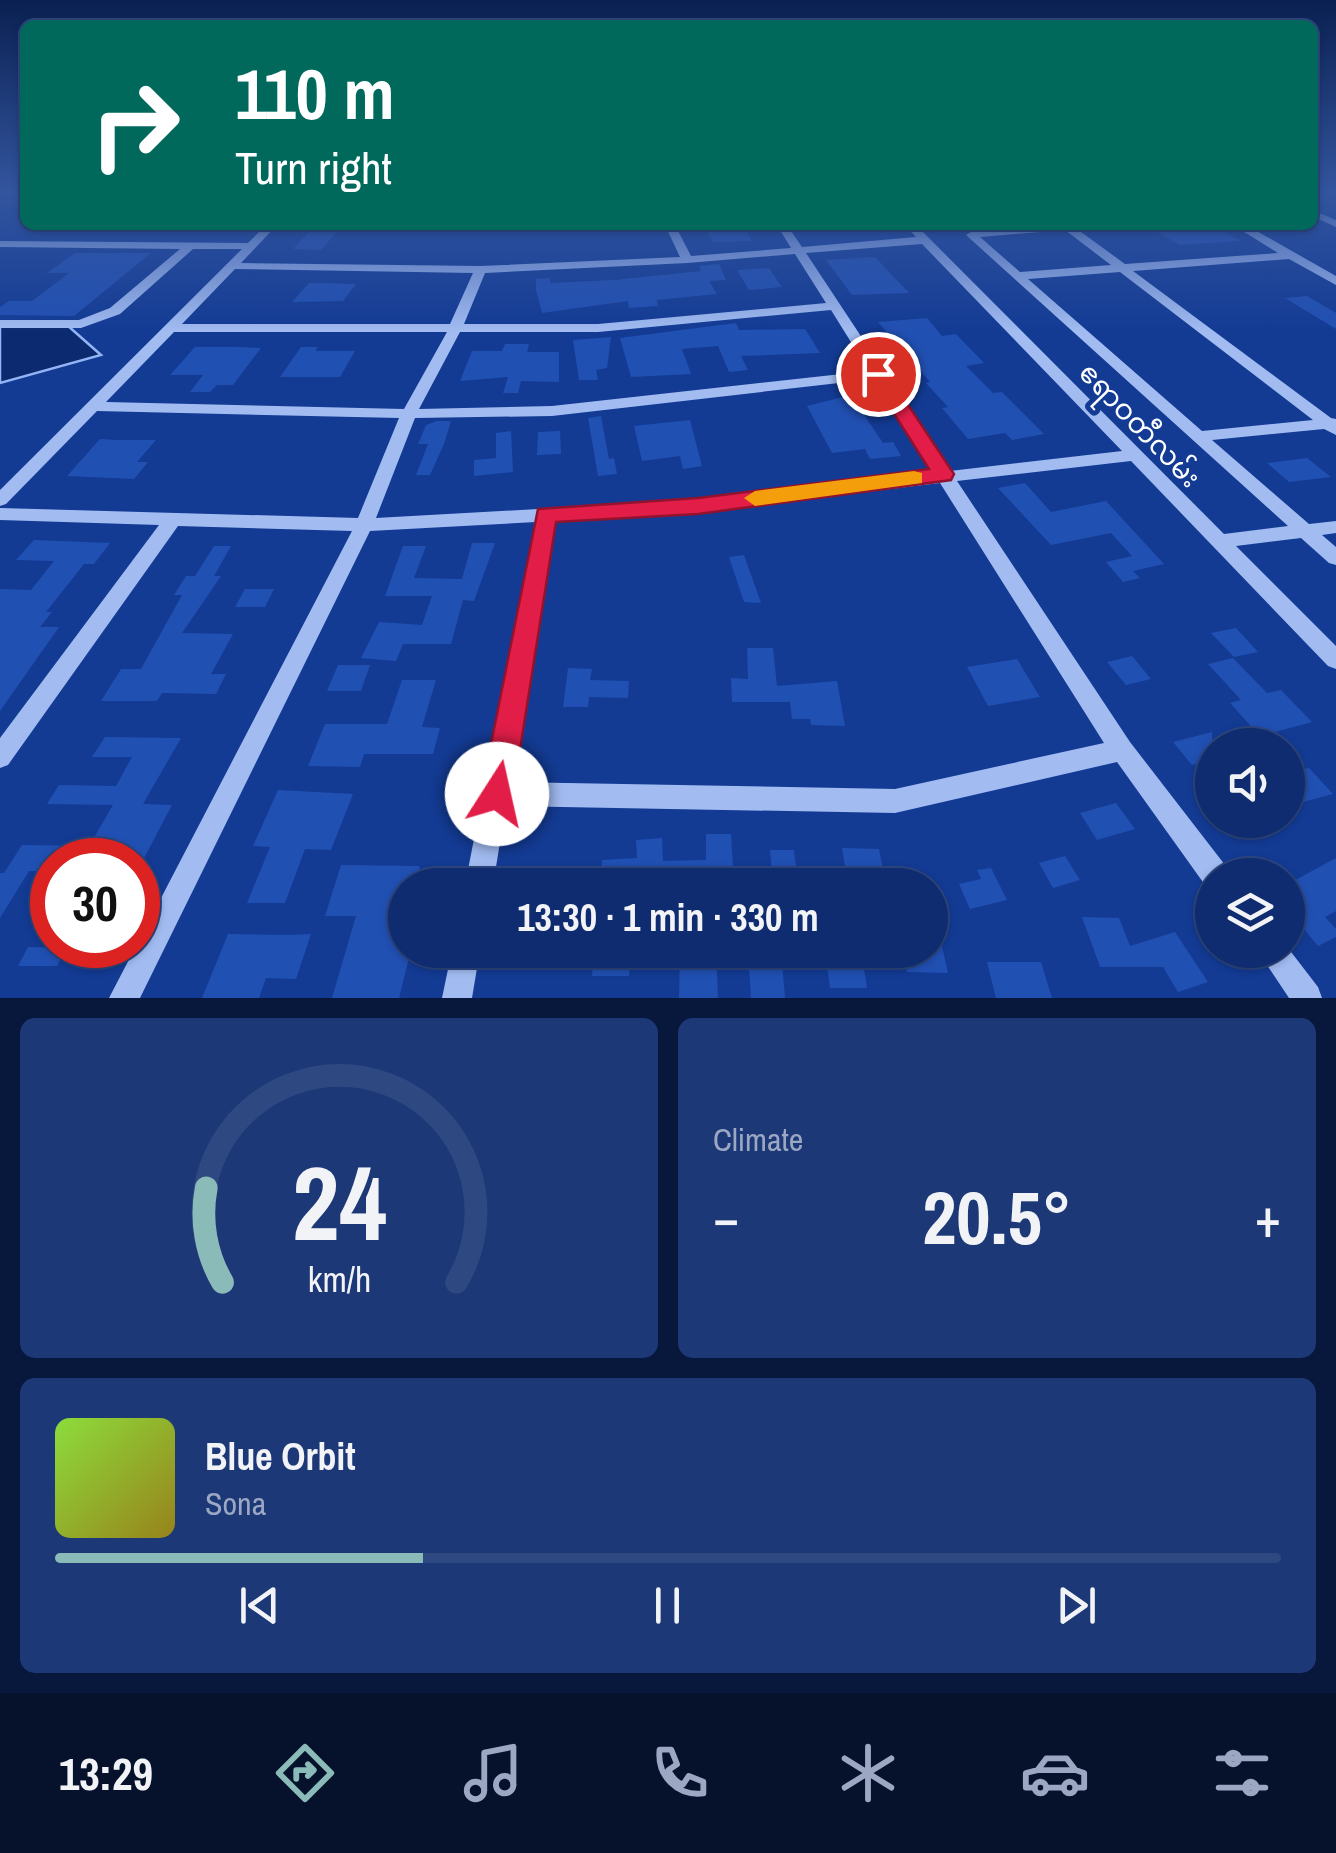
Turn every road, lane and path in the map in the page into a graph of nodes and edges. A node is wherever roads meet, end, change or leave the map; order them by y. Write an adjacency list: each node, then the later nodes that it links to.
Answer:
1 (258, 240): 10 (street)
2 (677, 240): 13 (street)
3 (791, 240): 11 (street)
4 (924, 240): 11 (street); 28 (street, ဧရာဝတီလမ်း)
5 (977, 240): 17 (street)
6 (1085, 240): 15 (street)
7 (1264, 240): 12 (street)
8 (0, 244): 9 (street)
9 (190, 246): 10 (street); 20 (street)
10 (252, 246): 14 (street)
11 (797, 249): 13 (street); 19 (street)
12 (1291, 255): 15 (street); 18 (street)
13 (687, 260): 16 (street)
14 (234, 266): 16 (street); 21 (street)
15 (1122, 268): 17 (street); 26 (street)
16 (480, 270): 22 (street)
17 (1018, 276): 27 (street)
18 (1336, 280)
19 (834, 306): 22 (street); 23 (street)
20 (0, 324)
21 (172, 328): 22 (street); 24 (street)
22 (454, 331): 25 (street)
23 (878, 374): 25 (street); 29 (street)
24 (94, 406): 25 (street); 31 (street)
25 (409, 414): 36 (street)
26 (1333, 425): 27 (street)
27 (1199, 436): 38 (street)
28 (1134, 454): 29 (street); 39 (street, ဧရာဝတီလမ်း)
29 (943, 474): 34 (street); 42 (street)
30 (0, 479): 31 (street)
31 (21, 479): 32 (street)
32 (0, 500)
33 (0, 514): 35 (street)
34 (546, 514): 36 (street); 44 (street)
35 (174, 519): 36 (street); 43 (street)
36 (364, 525): 49 (street)
37 (1336, 527): 38 (street)
38 (1305, 530): 39 (street); 40 (street)
39 (1218, 541): 41 (street, ဧရာဝတီလမ်း)
40 (1336, 558)
41 (1336, 660)
42 (1122, 750): 44 (street); 45 (street)
43 (0, 758)
44 (497, 794): 46 (street)
45 (1202, 858)
46 (482, 868)
47 (462, 968): 50 (street)
48 (1284, 968): 51 (street)
49 (124, 998)
50 (456, 998)
51 (1307, 998)

